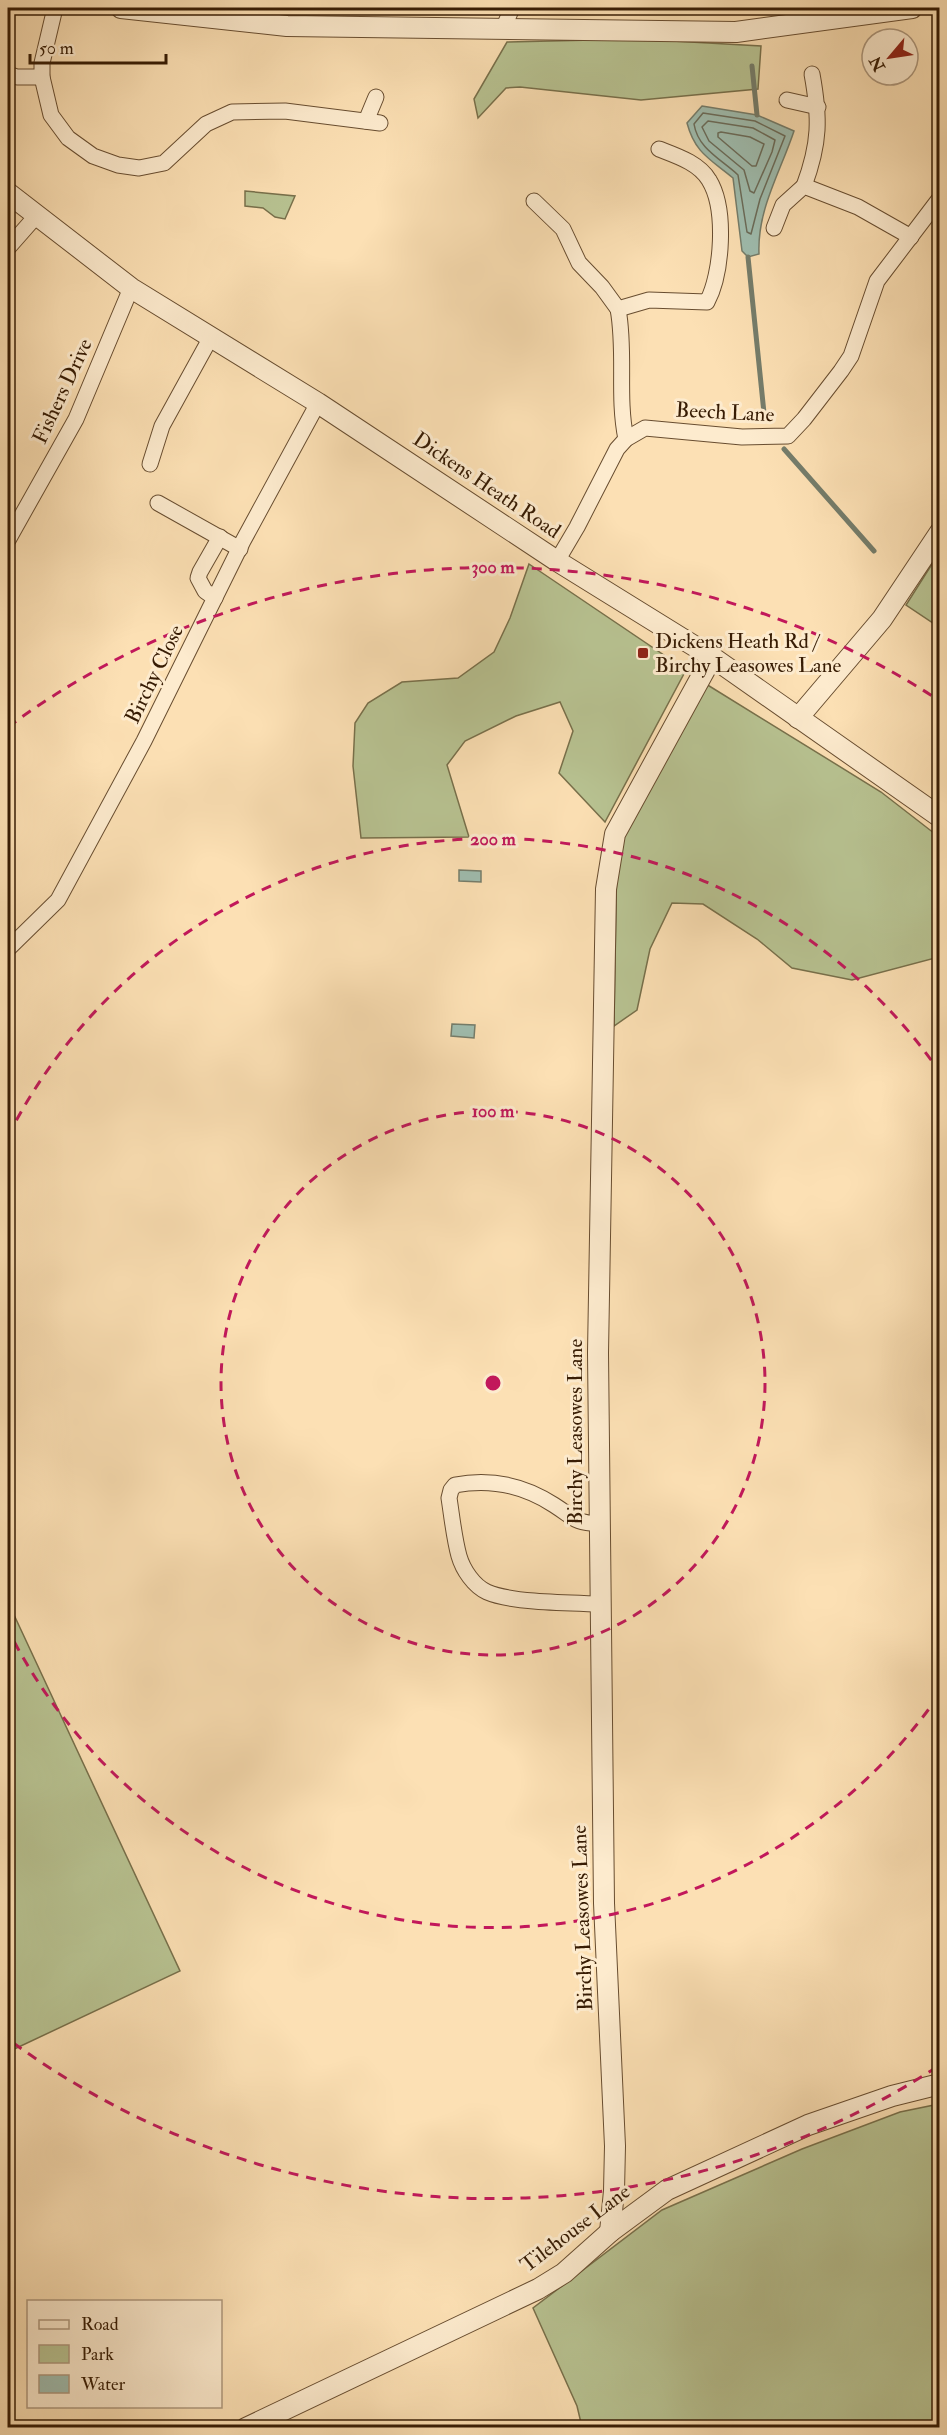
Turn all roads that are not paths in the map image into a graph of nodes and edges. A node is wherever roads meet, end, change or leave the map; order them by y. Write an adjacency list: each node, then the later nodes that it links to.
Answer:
1 (55, 8): 8 (street)
2 (121, 8): 5 (street)
3 (512, 8): 5 (street)
4 (912, 8): 5 (street)
5 (503, 29)
6 (8, 74): 8 (street)
7 (812, 74): 11 (street)
8 (42, 77): 9 (street)
9 (376, 98)
10 (787, 100): 11 (street)
11 (818, 107): 13 (street)
12 (659, 148): 22 (street)
13 (804, 186): 18 (street); 19 (street)
14 (8, 193): 17 (street, Dickens Heath Road)
15 (939, 198): 19 (street, Beech Lane)
16 (534, 201): 22 (street)
17 (37, 215): 20 (street); 21 (street, Dickens Heath Road)
18 (774, 228)
19 (911, 237): 25 (street, Beech Lane)
20 (8, 248)
21 (131, 288): 23 (street, Dickens Heath Road); 30 (street, Fishers Drive)
22 (618, 309): 25 (street)
23 (211, 337): 24 (street, Dickens Heath Road); 26 (street)
24 (318, 403): 31 (street, Birchy Close); 32 (street, Dickens Heath Road)
25 (626, 439): 32 (street)
26 (150, 464)
27 (158, 503): 29 (street)
28 (939, 532): 35 (street)
29 (220, 537): 31 (street); 33 (street)
30 (8, 540)
31 (240, 549): 33 (street, Birchy Close)
32 (557, 561): 34 (street, Dickens Heath Road)
33 (215, 598): 37 (street, Birchy Close)
34 (712, 657): 35 (street, Dickens Heath Road); 38 (street, Birchy Leasowes Lane)
35 (798, 718): 36 (street, Dickens Heath Road)
36 (939, 817)
37 (8, 949)
38 (600, 1524): 39 (street, Birchy Leasowes Lane); 39 (street)
39 (601, 1604): 41 (street, Birchy Leasowes Lane)
40 (939, 2084): 41 (street, Tilehouse Lane)
41 (610, 2232): 42 (street, Tilehouse Lane)
42 (246, 2427)

